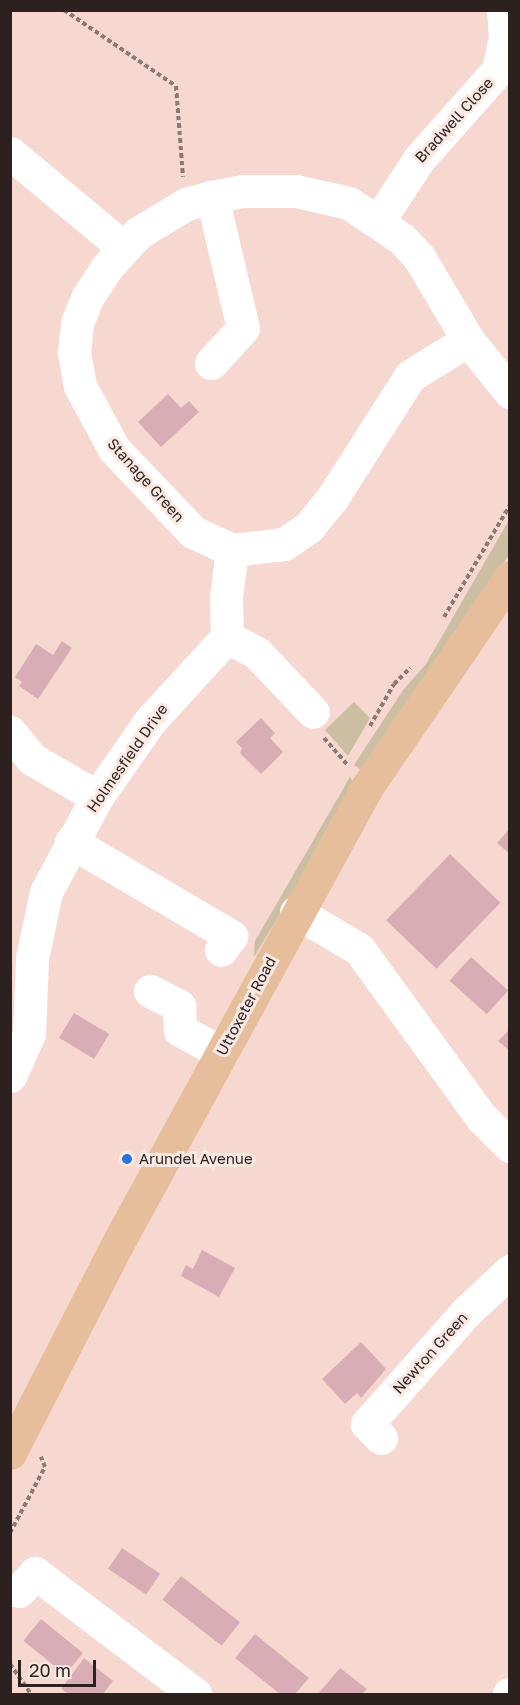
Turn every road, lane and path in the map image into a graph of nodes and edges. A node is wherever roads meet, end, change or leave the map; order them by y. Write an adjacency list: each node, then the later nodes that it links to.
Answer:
1 (64, 10): 4 (path)
2 (505, 11): 5 (street, Bradwell Close)
3 (10, 153): 6 (street)
4 (199, 201): 5 (street, Stanage Green); 6 (street, Stanage Green); 8 (street)
5 (379, 220): 7 (street, Stanage Green)
6 (123, 247): 11 (street, Stanage Green)
7 (468, 340): 9 (street, Stanage Green); 11 (street)
8 (211, 363)
9 (510, 392)
10 (510, 505): 13 (path)
11 (232, 550): 14 (street)
12 (510, 577): 20 (main road, Uttoxeter Road)
13 (441, 622)
14 (227, 637): 16 (street); 21 (street, Holmesfield Drive)
15 (417, 661): 18 (path)
16 (313, 712): 20 (path)
17 (10, 732): 21 (street)
18 (365, 735)
19 (354, 755): 20 (path)
20 (358, 776): 23 (main road, Uttoxeter Road)
21 (97, 797): 22 (street, Holmesfield Drive)
22 (71, 842): 24 (street); 27 (street, Holmesfield Drive)
23 (296, 912): 26 (main road, Uttoxeter Road); 28 (street)
24 (221, 950)
25 (150, 991): 26 (street)
26 (222, 1053): 31 (main road, Uttoxeter Road)
27 (10, 1076)
28 (510, 1146)
29 (510, 1271): 30 (street, Newton Green)
30 (381, 1438)
31 (10, 1453)
32 (45, 1467): 33 (path)
33 (10, 1533)
34 (20, 1591): 37 (street)
35 (10, 1664): 36 (path)
36 (31, 1695)
37 (195, 1695)

